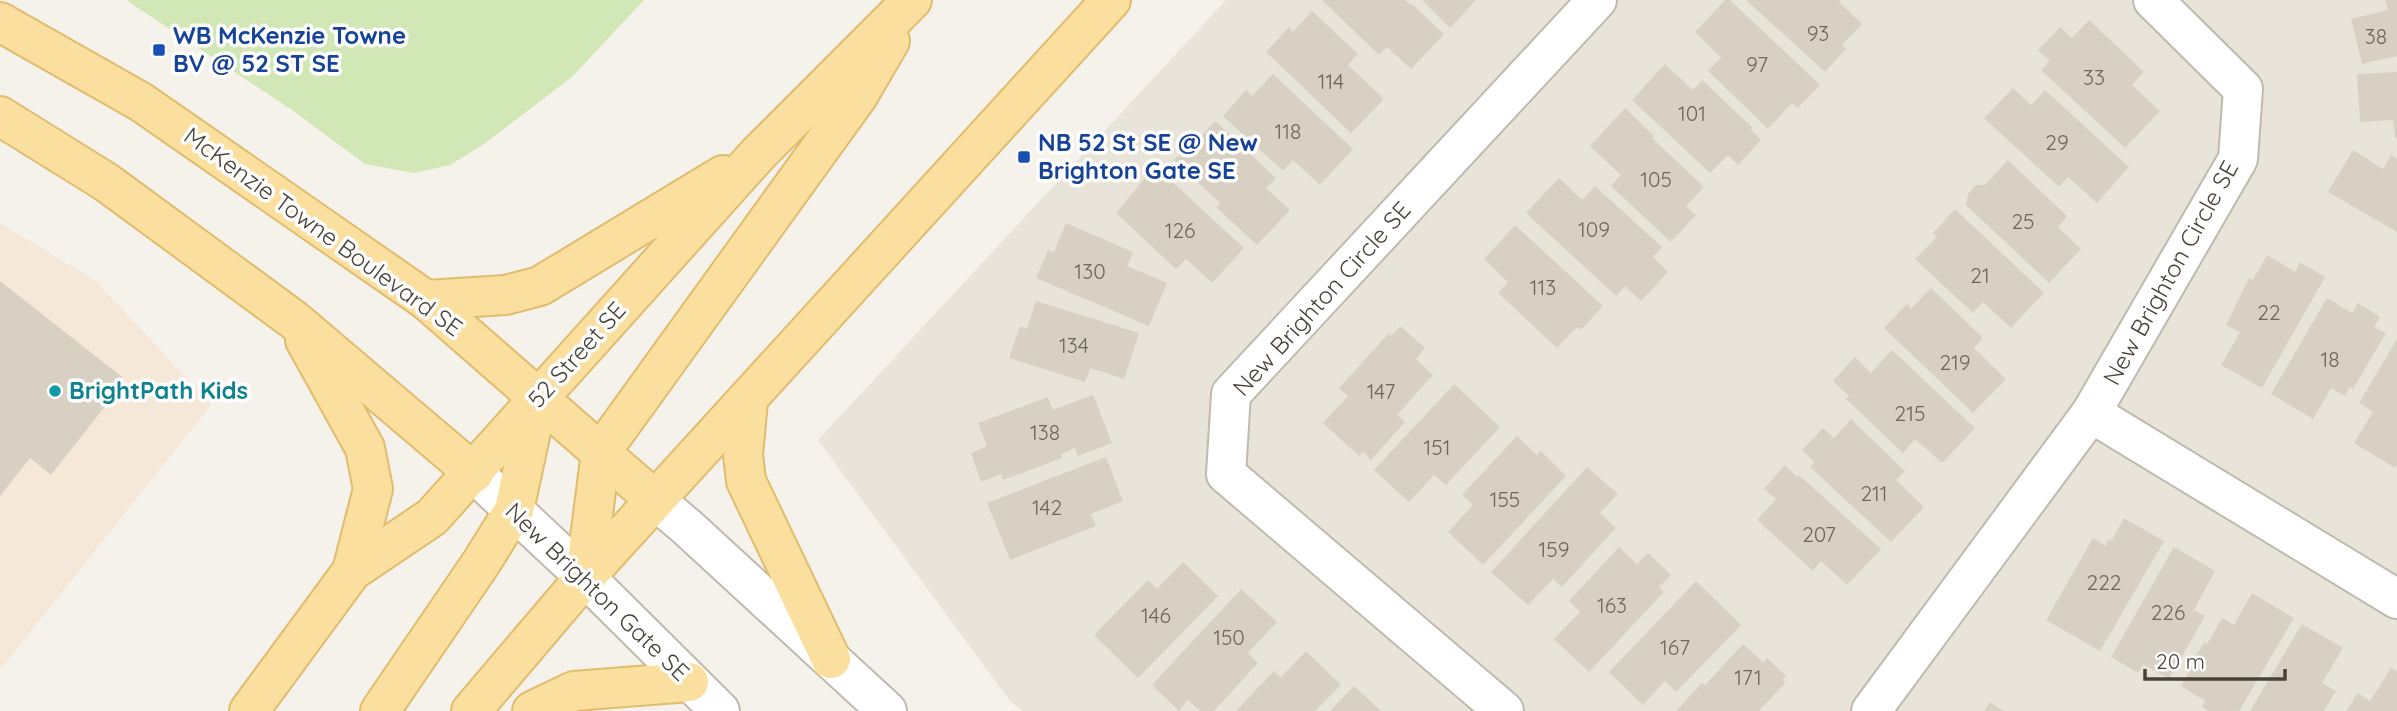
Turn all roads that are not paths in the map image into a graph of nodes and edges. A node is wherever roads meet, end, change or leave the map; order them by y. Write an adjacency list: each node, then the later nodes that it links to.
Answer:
1 (913, 0): 7 (main road, 52 Street SE); 13 (main road)
2 (1111, 0): 11 (main road)
3 (1597, 0): 28 (street, New Brighton Circle SE)
4 (2153, 0): 12 (street, New Brighton Circle SE)
5 (0, 22): 8 (main road, McKenzie Towne Boulevard SE)
6 (0, 116): 9 (main road)
7 (758, 154): 8 (main road); 10 (main road, 52 Street SE)
8 (426, 300): 10 (main road, McKenzie Towne Boulevard SE)
9 (294, 320): 14 (main road); 17 (main road)
10 (539, 397): 13 (main road, McKenzie Towne Boulevard SE); 14 (main road, 52 Street SE); 16 (main road)
11 (748, 401): 15 (main road); 20 (main road)
12 (2091, 413): 19 (street, New Brighton Circle SE); 29 (street, New Brighton Circle SE)
13 (601, 452): 15 (main road, McKenzie Towne Boulevard SE); 18 (main road)
14 (474, 473): 16 (street, New Brighton Gate SE); 17 (main road, 52 Street SE)
15 (655, 500): 18 (main road); 20 (street)
16 (513, 510): 18 (street, New Brighton Gate SE); 23 (main road)
17 (352, 571): 22 (main road, 52 Street SE)
18 (585, 578): 21 (street, New Brighton Gate SE); 24 (main road)
19 (2397, 599)
20 (831, 659): 27 (street)
21 (689, 682): 25 (main road); 26 (street, New Brighton Gate SE)
22 (249, 711)
23 (380, 711)
24 (471, 711)
25 (532, 711)
26 (720, 711)
27 (887, 711)
28 (1504, 711)
29 (1871, 711)

